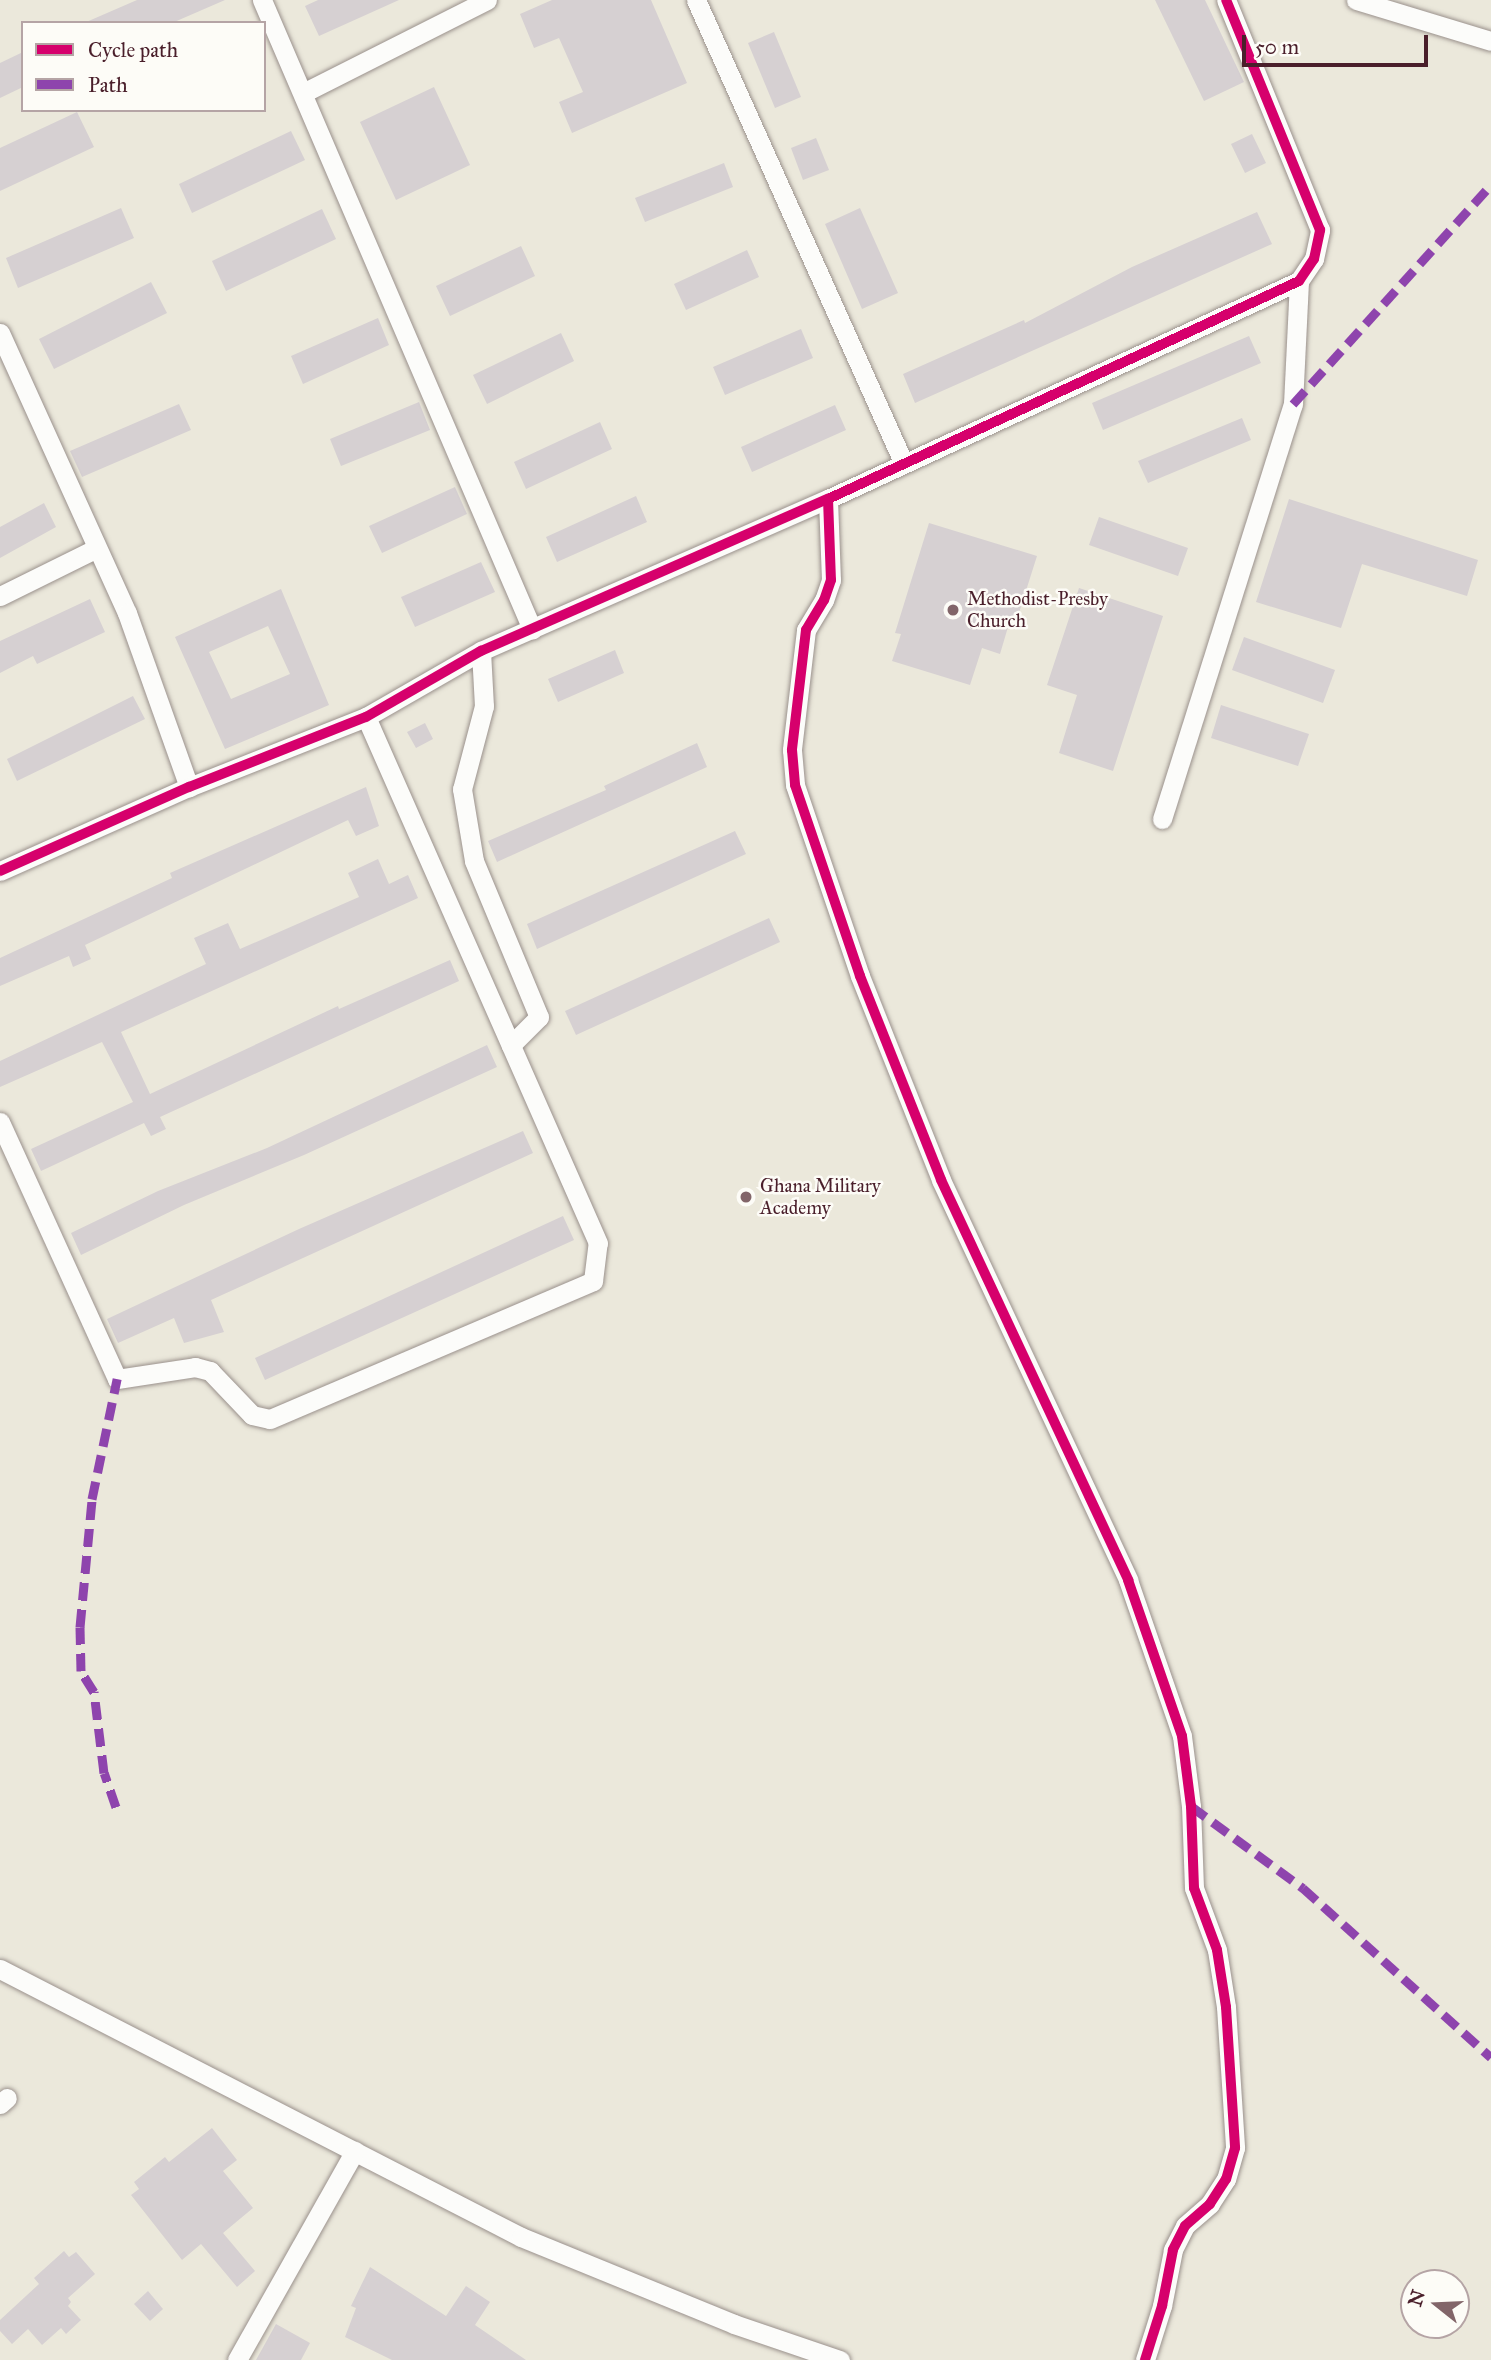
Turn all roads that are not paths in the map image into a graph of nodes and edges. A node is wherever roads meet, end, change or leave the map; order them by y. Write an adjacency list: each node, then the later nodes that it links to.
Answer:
1 (262, 0): 7 (street)
2 (486, 0): 7 (street)
3 (696, 0): 10 (street)
4 (1226, 0): 8 (street)
5 (1356, 0): 6 (street)
6 (1491, 41)
7 (303, 93): 14 (street)
8 (1299, 281): 10 (street); 18 (street)
9 (0, 332): 12 (street)
10 (904, 464): 11 (street)
11 (828, 499): 14 (street); 26 (street)
12 (96, 549): 13 (street); 17 (street)
13 (0, 596)
14 (532, 629): 15 (street)
15 (481, 651): 16 (street); 20 (street)
16 (366, 717): 17 (street); 20 (street)
17 (190, 787): 19 (street)
18 (1162, 819)
19 (0, 871)
20 (511, 1045): 21 (street)
21 (0, 1122)
22 (0, 1969): 23 (street)
23 (355, 2151): 24 (street); 25 (street)
24 (237, 2360)
25 (840, 2360)
26 (1145, 2360)

